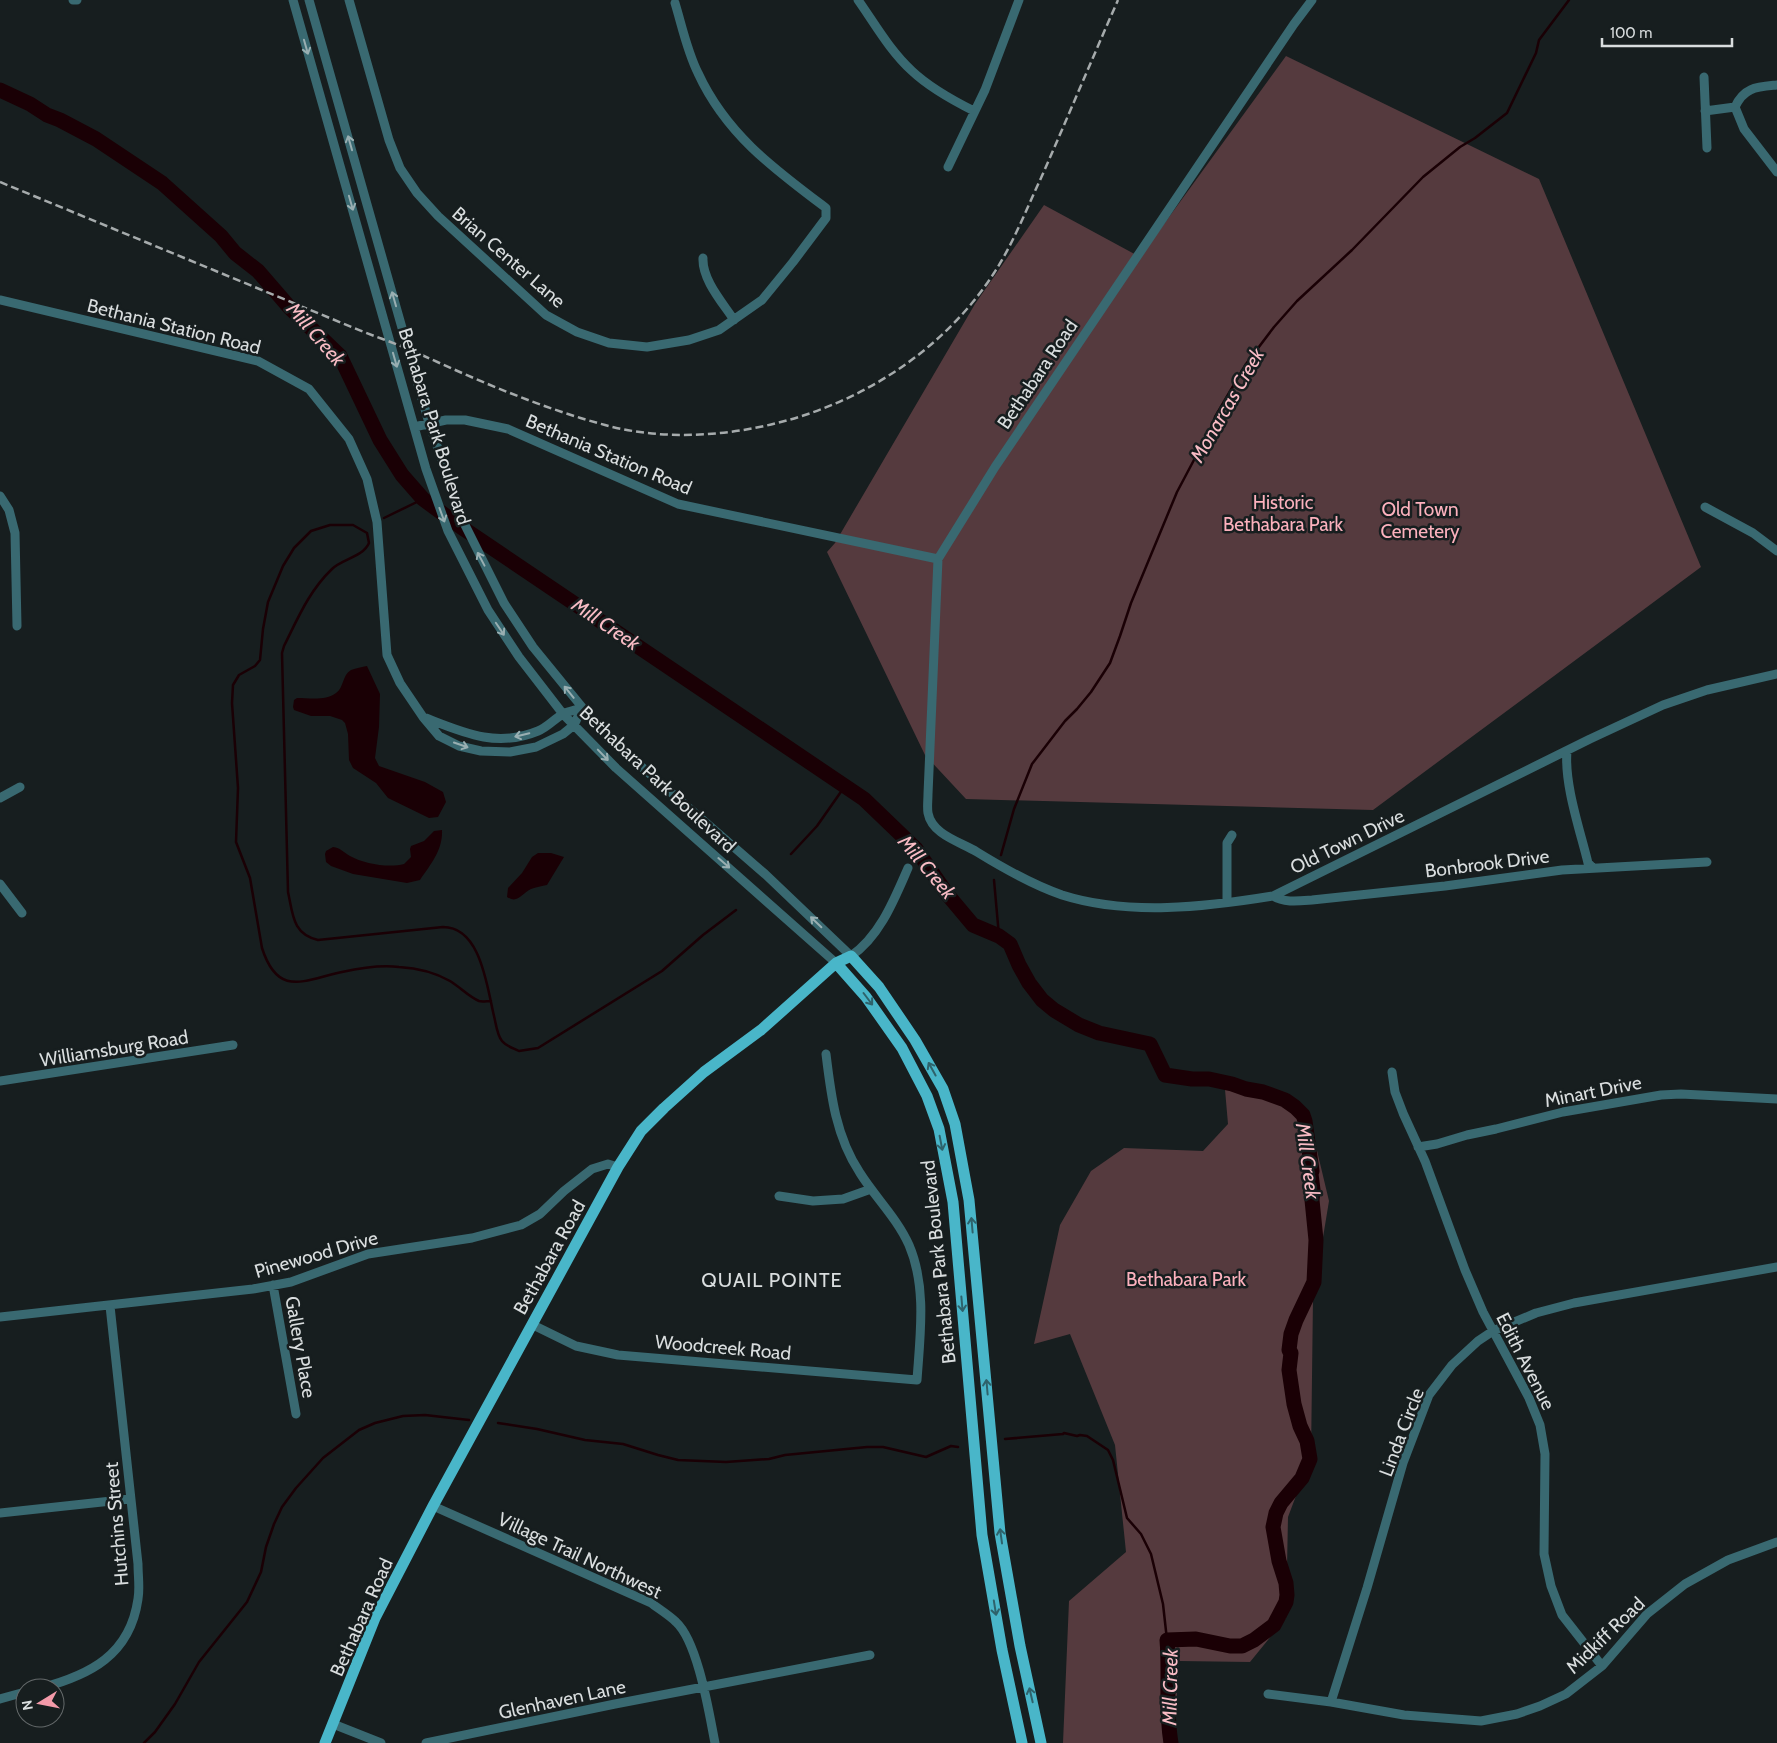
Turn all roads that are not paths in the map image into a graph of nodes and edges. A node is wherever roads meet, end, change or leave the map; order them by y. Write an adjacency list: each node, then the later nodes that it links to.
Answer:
1 (73, 0): 2 (street)
2 (77, 0)
3 (293, 0): 22 (street, Bethabara Park Boulevard, one-way to 22)
4 (309, 0): 21 (street, Bethabara Park Boulevard, one-way to 4)
5 (349, 0): 20 (street, Brian Center Lane)
6 (858, 0): 13 (street)
7 (1019, 0): 13 (street)
8 (1312, 0): 26 (street, Bethabara Road)
9 (675, 3): 20 (street, Brian Center Lane)
10 (1704, 77): 14 (street)
11 (1777, 85): 12 (street)
12 (1735, 107): 14 (street); 17 (street)
13 (974, 111): 16 (street)
14 (1705, 111): 15 (street)
15 (1707, 148)
16 (948, 167)
17 (1777, 172)
18 (703, 258): 20 (street)
19 (0, 300): 31 (street, Bethania Station Road)
20 (734, 320)
21 (429, 423): 22 (street, Bethania Station Road); 26 (street, Bethania Station Road); 29 (street, Bethabara Park Boulevard, one-way to 21)
22 (414, 427): 30 (street, Bethabara Park Boulevard, one-way to 30)
23 (0, 496): 27 (street)
24 (1705, 507): 25 (street)
25 (1777, 551)
26 (938, 559): 36 (street, Bethabara Road)
27 (17, 626)
28 (1777, 674): 33 (street, Old Town Drive)
29 (582, 708): 30 (street); 32 (street); 45 (street, Bethabara Park Boulevard, one-way to 29)
30 (563, 714): 31 (street, one-way to 31); 32 (street, Bethabara Park Boulevard)
31 (424, 717): 32 (street, Bethania Station Road, one-way to 32)
32 (574, 725): 46 (street, Bethabara Park Boulevard, one-way to 46)
33 (1567, 751): 40 (street); 42 (street, Old Town Drive)
34 (20, 787): 35 (street)
35 (0, 798)
36 (928, 814): 43 (street, Old Town Drive)
37 (1232, 836): 43 (street)
38 (1707, 862): 40 (street, Bonbrook Drive)
39 (908, 868): 45 (street, Bethabara Road)
40 (1593, 868): 42 (street, Bonbrook Drive)
41 (0, 884): 44 (street)
42 (1273, 896): 43 (street, Old Town Drive)
43 (1227, 902)
44 (22, 913)
45 (851, 956): 46 (main road, Bethabara Road); 81 (main road, Bethabara Park Boulevard, one-way to 45)
46 (836, 963): 53 (main road, Bethabara Road); 80 (main road, Bethabara Park Boulevard, one-way to 80)
47 (233, 1046): 50 (street, Williamsburg Road)
48 (826, 1054): 54 (street)
49 (1392, 1072): 52 (street, Edith Avenue)
50 (0, 1081)
51 (1777, 1099): 52 (street, Minart Drive)
52 (1418, 1147): 61 (street, Edith Avenue)
53 (618, 1167): 57 (street, Pinewood Drive); 60 (main road, Bethabara Road)
54 (871, 1190): 55 (street); 60 (street, Woodcreek Road)
55 (779, 1196)
56 (1777, 1267): 61 (street, Linda Circle)
57 (273, 1286): 58 (street, Pinewood Drive); 62 (street, Gallery Place)
58 (110, 1306): 59 (street, Pinewood Drive); 63 (street, Hutchins Street)
59 (0, 1317)
60 (533, 1325): 64 (main road, Bethabara Road)
61 (1493, 1331): 68 (street, Edith Avenue); 74 (street, Linda Circle)
62 (296, 1414)
63 (130, 1499): 65 (street); 69 (street, Hutchins Street)
64 (433, 1506): 70 (street, Village Trail Northwest); 75 (main road, Bethabara Road)
65 (0, 1513)
66 (1777, 1542): 68 (street, Midkiff Road)
67 (870, 1656): 70 (street, Glenhaven Lane)
68 (1602, 1666): 74 (street, Midkiff Road)
69 (65, 1680)
70 (704, 1688): 78 (street, Glenhaven Lane); 79 (street, Village Trail Northwest)
71 (1268, 1694): 74 (street, Midkiff Road)
72 (15, 1695): 73 (street)
73 (0, 1699)
74 (1331, 1702)
75 (333, 1724): 76 (main road, Bethabara Road); 77 (street)
76 (325, 1743)
77 (381, 1743)
78 (426, 1743)
79 (715, 1743)
80 (1022, 1743)
81 (1041, 1743)

